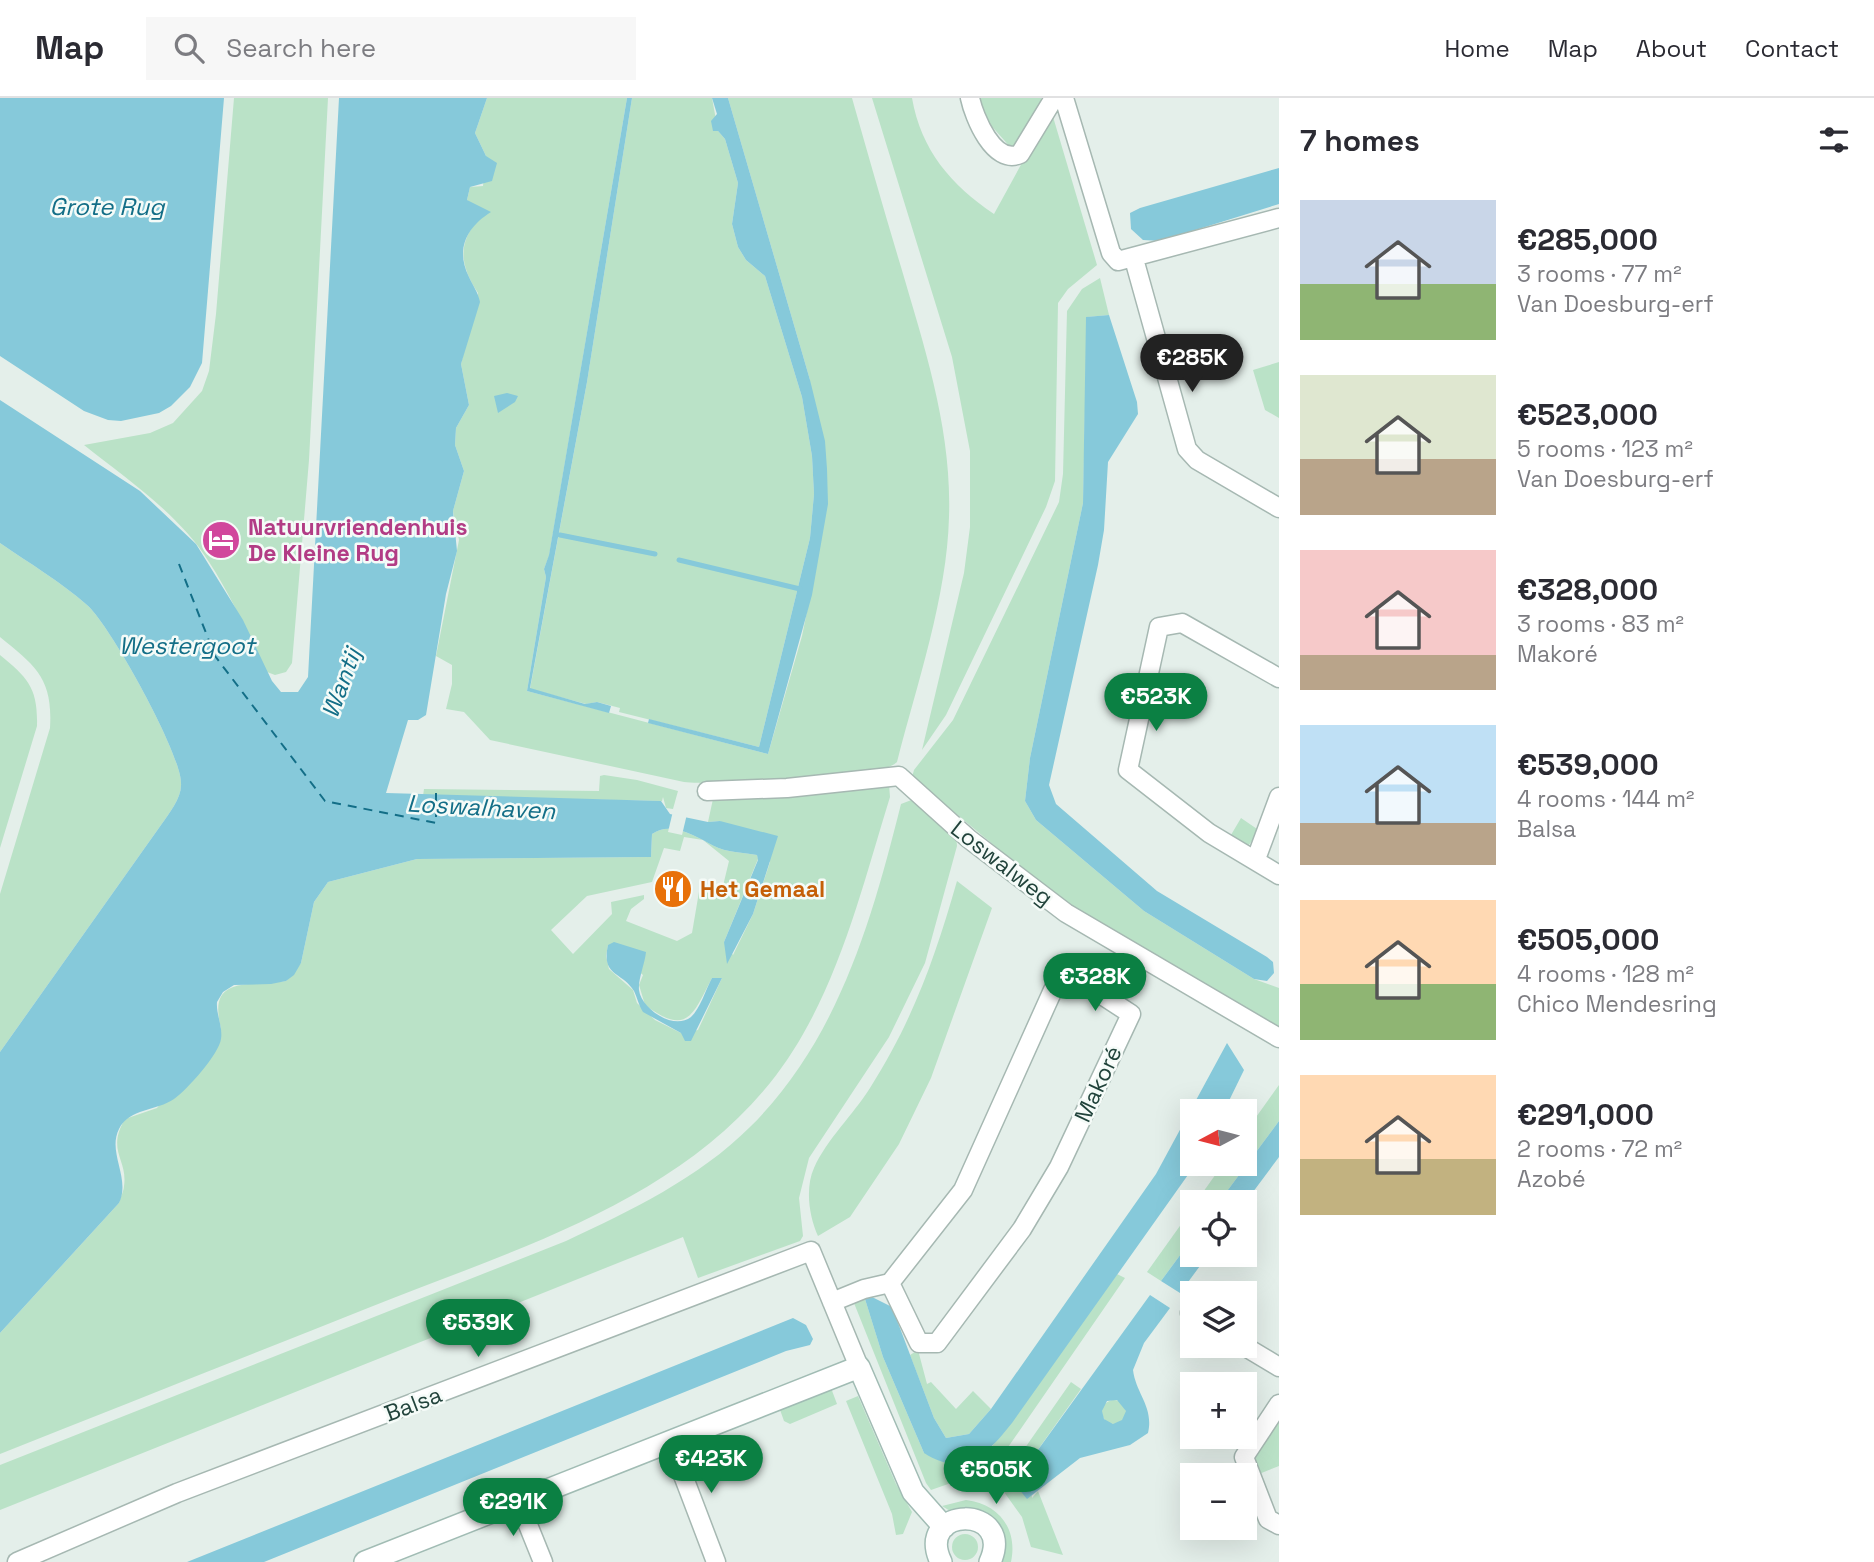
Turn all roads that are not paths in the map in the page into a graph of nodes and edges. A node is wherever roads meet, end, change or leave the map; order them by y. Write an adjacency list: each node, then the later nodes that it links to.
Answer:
1 (970, 98): 2 (street)
2 (1054, 98)
3 (1064, 98): 5 (street)
4 (1279, 218): 5 (street)
5 (1126, 260): 6 (street)
6 (1279, 508)
7 (1279, 678): 10 (street)
8 (707, 791): 12 (street, Loswalweg)
9 (1279, 797): 10 (street)
10 (1256, 859): 11 (street)
11 (1279, 875)
12 (1279, 1038)
13 (890, 1283): 13 (street, Makoré); 14 (street)
14 (832, 1302): 16 (street, Balsa); 24 (street, Balsa)
15 (1257, 1354): 17 (street)
16 (859, 1367): 19 (street); 22 (street)
17 (1279, 1367)
18 (1279, 1405): 21 (street)
19 (670, 1441): 20 (street); 26 (street)
20 (518, 1500): 23 (street); 25 (street)
21 (1279, 1525)
22 (944, 1527): 27 (street); 28 (street)
23 (370, 1561)
24 (17, 1562)
25 (543, 1562)
26 (716, 1562)
27 (941, 1562)
28 (990, 1562)

